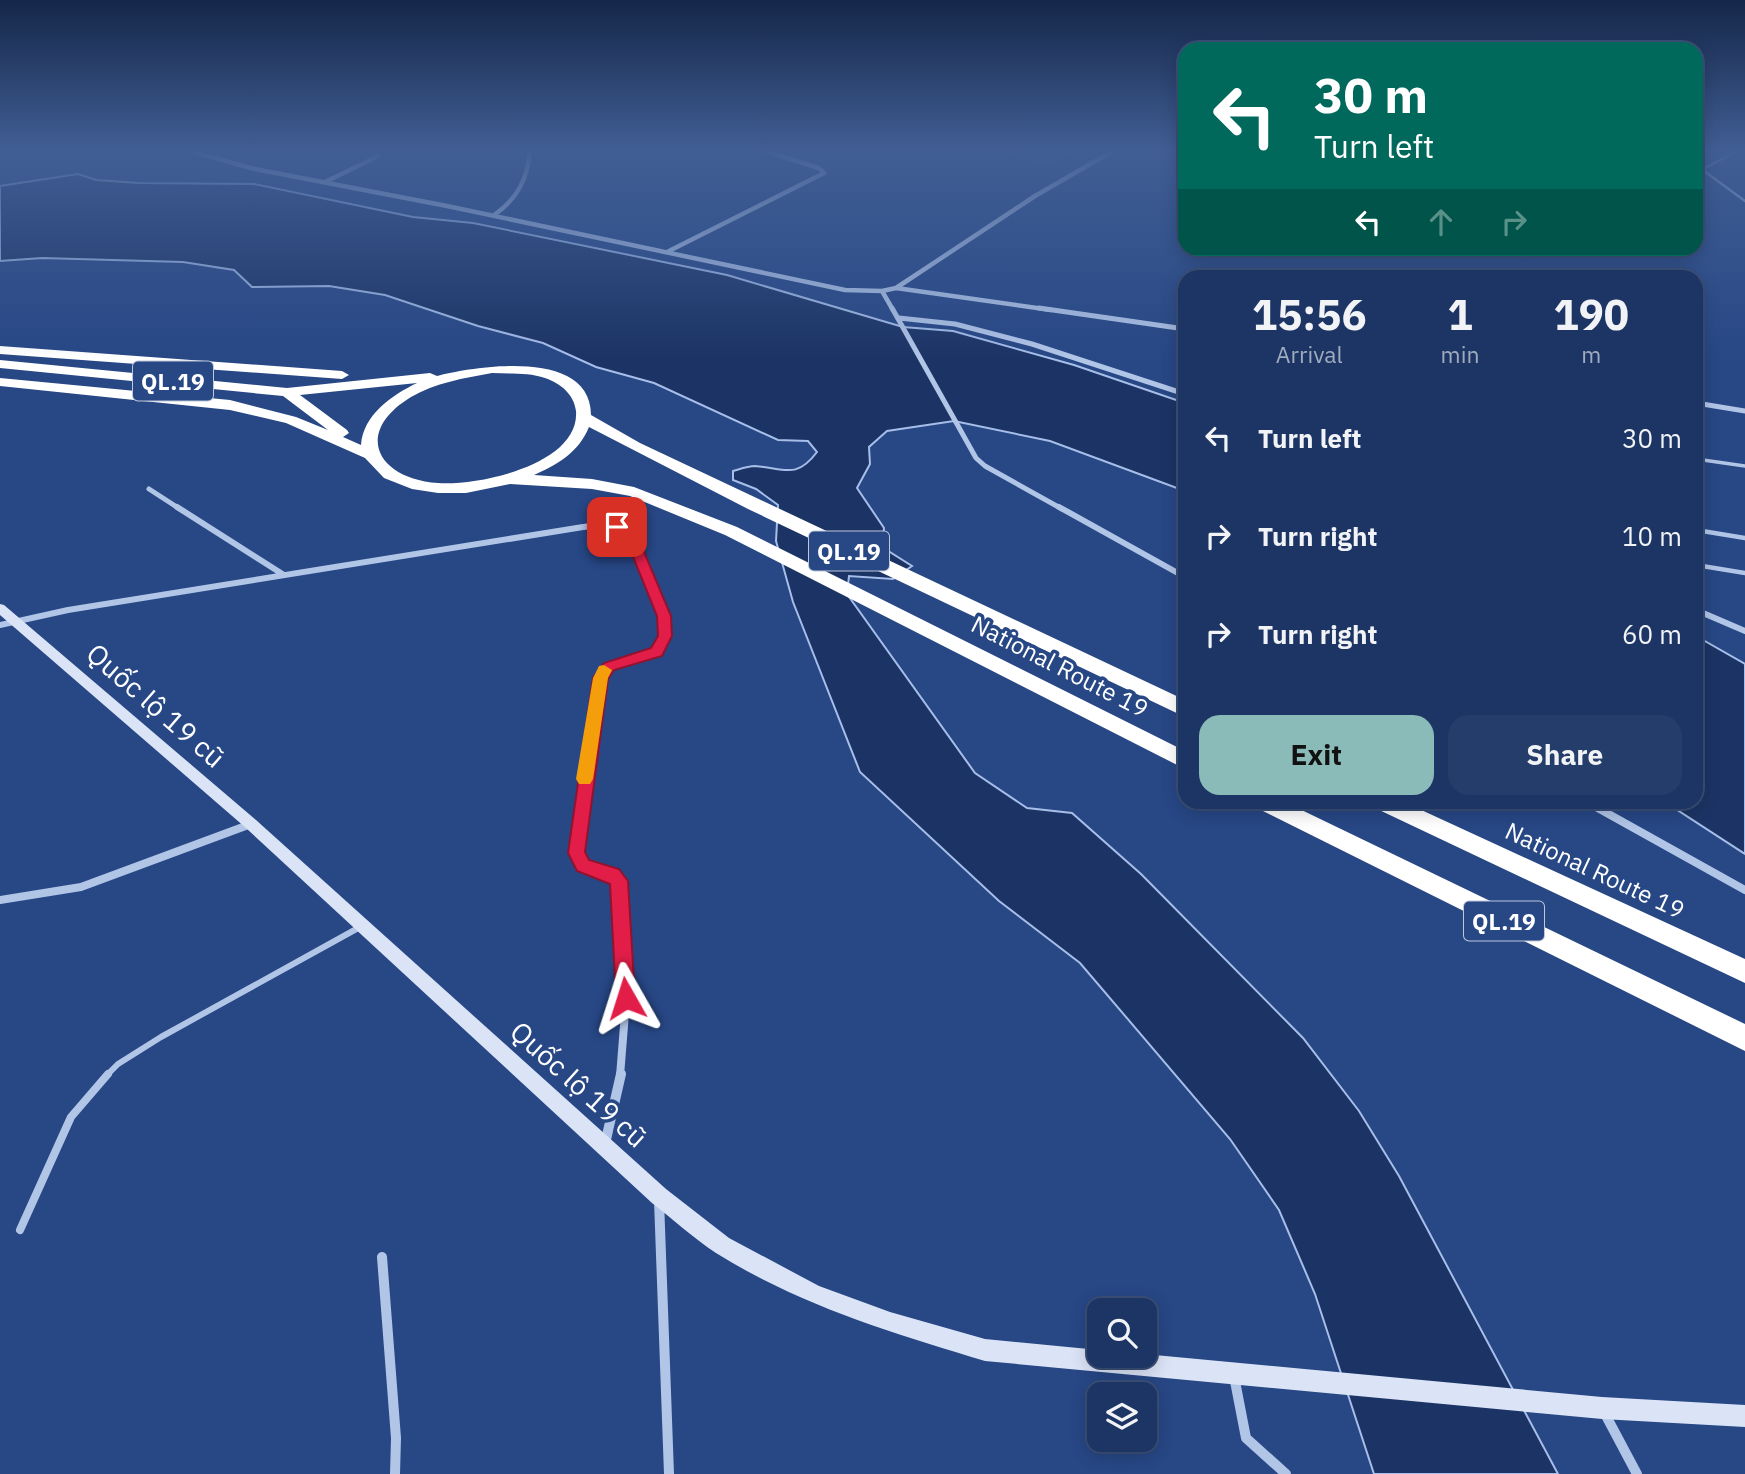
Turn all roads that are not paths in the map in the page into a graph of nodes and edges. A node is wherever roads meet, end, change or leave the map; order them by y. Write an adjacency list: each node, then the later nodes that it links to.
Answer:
1 (522, 221): 4 (street)
2 (728, 221): 4 (street)
3 (997, 221): 5 (street)
4 (668, 251): 6 (street)
5 (897, 288): 6 (street); 8 (street)
6 (882, 292): 7 (street)
7 (899, 318): 14 (street); 26 (street)
8 (1178, 328)
9 (0, 350): 11 (highway)
10 (0, 364): 13 (highway, QL.19)
11 (460, 374): 13 (highway, QL.19); 17 (highway); 18 (highway)
12 (0, 382): 18 (highway)
13 (287, 391): 18 (highway)
14 (1178, 392)
15 (1703, 404): 16 (street)
16 (1745, 411)
17 (585, 418): 21 (highway); 33 (highway, National Route 19 / QL.19)
18 (371, 455): 21 (highway)
19 (1703, 460): 20 (lane)
20 (1745, 466)
21 (511, 479): 34 (highway, National Route 19 / QL.19)
22 (149, 489): 28 (street)
23 (1703, 531): 24 (lane)
24 (1745, 538)
25 (1703, 566): 27 (lane)
26 (1178, 573)
27 (1745, 573)
28 (284, 575): 31 (street); 44 (street)
29 (0, 608): 31 (street, Quốc lộ 19 cũ)
30 (1703, 613): 32 (street)
31 (8, 623): 38 (street, Quốc lộ 19 cũ)
32 (1745, 631)
33 (1178, 706)
34 (1178, 757)
35 (1279, 809): 43 (highway, QL.19)
36 (1398, 809): 42 (highway, National Route 19 / QL.19)
37 (1600, 809): 39 (street)
38 (251, 824): 40 (street); 41 (street, Quốc lộ 19 cũ)
39 (1745, 890)
40 (0, 900)
41 (362, 925): 44 (street, Quốc lộ 19 cũ); 46 (lane)
42 (1745, 971)
43 (1745, 1038)
44 (604, 1145): 45 (street, Quốc lộ 19 cũ)
45 (659, 1196): 48 (street, Quốc lộ 19 cũ); 52 (street)
46 (20, 1230)
47 (382, 1257): 51 (street)
48 (1233, 1374): 49 (street, Quốc lộ 19 cũ); 53 (street)
49 (1602, 1408): 50 (street, Quốc lộ 19 cũ); 54 (street)
50 (1745, 1416)
51 (395, 1474)
52 (668, 1474)
53 (1286, 1474)
54 (1637, 1474)

